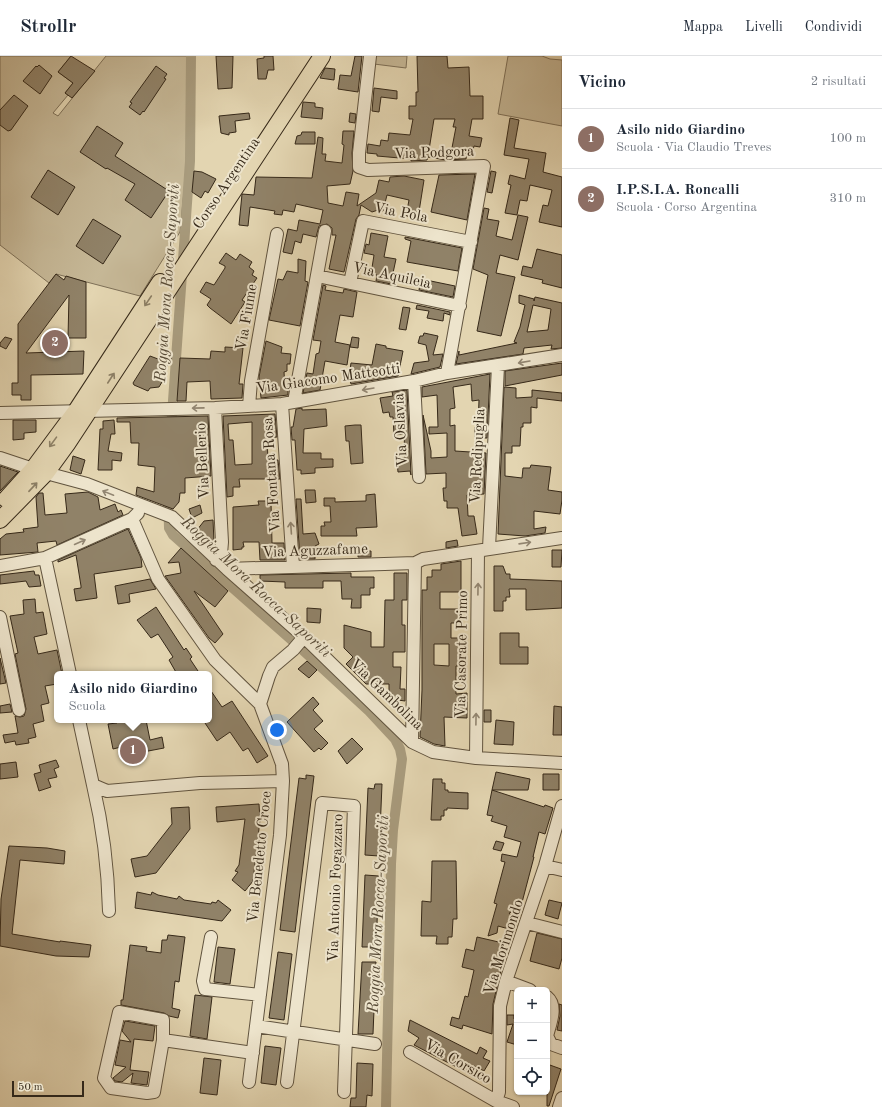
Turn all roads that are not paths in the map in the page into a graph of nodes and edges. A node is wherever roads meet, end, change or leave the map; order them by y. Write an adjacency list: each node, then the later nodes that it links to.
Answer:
1 (316, 56): 6 (main road, Corso Argentina); 6 (main road, Corso Argentina)
2 (370, 56): 5 (street, Via Podgora)
3 (325, 231): 7 (street)
4 (277, 234): 15 (street, Via Fiume)
5 (471, 242): 8 (street, Via Pola); 9 (street, Via Podgora)
6 (184, 255): 17 (main road, Corso Argentina, one-way to 17); 17 (main road, Corso Argentina, one-way to 6)
7 (317, 276): 8 (street, Via Aquileia); 14 (street)
8 (350, 282): 9 (street, Via Aquileia)
9 (460, 306): 12 (street, Via Podgora)
10 (562, 355): 11 (street, Via Giacomo Matteotti, one-way to 11)
11 (498, 366): 12 (street, Via Giacomo Matteotti); 27 (street, Via Redipuglia)
12 (447, 373): 13 (street, Via Giacomo Matteotti)
13 (414, 381): 14 (street, Via Giacomo Matteotti, one-way to 14); 21 (street, Via Oslavia)
14 (288, 403): 15 (street, Via Giacomo Matteotti); 32 (street, Via Fontana Rosa, one-way to 14)
15 (249, 406): 16 (street, Via Giacomo Matteotti)
16 (215, 408): 17 (street, Via Giacomo Matteotti, one-way to 17); 29 (street, Via Bellerio)
17 (83, 411): 18 (street, Via Giacomo Matteotti); 20 (main road)
18 (0, 413)
19 (0, 458): 20 (street)
20 (39, 471): 22 (main road); 23 (street, one-way to 20); 25 (main road, one-way to 20)
21 (419, 477)
22 (0, 504)
23 (144, 507): 24 (street); 29 (street)
24 (132, 519): 28 (street, one-way to 24); 37 (street)
25 (0, 520)
26 (562, 538): 27 (street, Via Aguzzafame, one-way to 26)
27 (483, 549): 30 (street, Via Aguzzafame); 41 (street, Via Casorate Primo, one-way to 27)
28 (45, 558): 31 (street); 36 (street)
29 (216, 560): 33 (street)
30 (415, 563): 32 (street, Via Aguzzafame); 40 (street)
31 (0, 566)
32 (293, 567): 33 (street, Via Aguzzafame)
33 (227, 568): 35 (street, Via Gambolina)
34 (0, 617): 38 (street)
35 (299, 643): 37 (street); 40 (street, Via Gambolina)
36 (69, 671)
37 (260, 704): 43 (street, Via Benedetto Croce)
38 (19, 710)
39 (80, 723): 44 (street)
40 (412, 742): 41 (street, Via Gambolina)
41 (476, 758): 42 (street, Via Gambolina)
42 (562, 763)
43 (282, 781): 44 (street); 54 (street, Via Benedetto Croce)
44 (93, 785): 48 (street)
45 (562, 806): 46 (street, Via Morimondo)
46 (545, 866): 47 (street); 49 (street, Via Morimondo)
47 (562, 870)
48 (109, 911)
49 (527, 923): 50 (street); 52 (street, Via Morimondo)
50 (562, 932)
51 (210, 937): 54 (street)
52 (506, 981): 53 (street); 70 (street, Via Morimondo)
53 (522, 987)
54 (260, 995): 57 (street, Via Benedetto Croce)
55 (550, 999): 56 (street)
56 (550, 1022)
57 (256, 1026): 58 (street); 65 (street, Via Benedetto Croce)
58 (293, 1032): 60 (street); 60 (street, Via Antonio Fogazzaro); 67 (street, Via Antonio Fogazzaro)
59 (163, 1040): 59 (street); 65 (street)
60 (346, 1041): 62 (street); 68 (street, Via Antonio Fogazzaro)
61 (550, 1042): 63 (street)
62 (375, 1044)
63 (562, 1048)
64 (410, 1052): 70 (street, Via Corsico)
65 (253, 1053): 66 (street, Via Benedetto Croce)
66 (249, 1082)
67 (287, 1082)
68 (344, 1092)
69 (562, 1098): 72 (street)
70 (496, 1101): 71 (street, Via Corsico)
71 (513, 1107)
72 (559, 1107)

